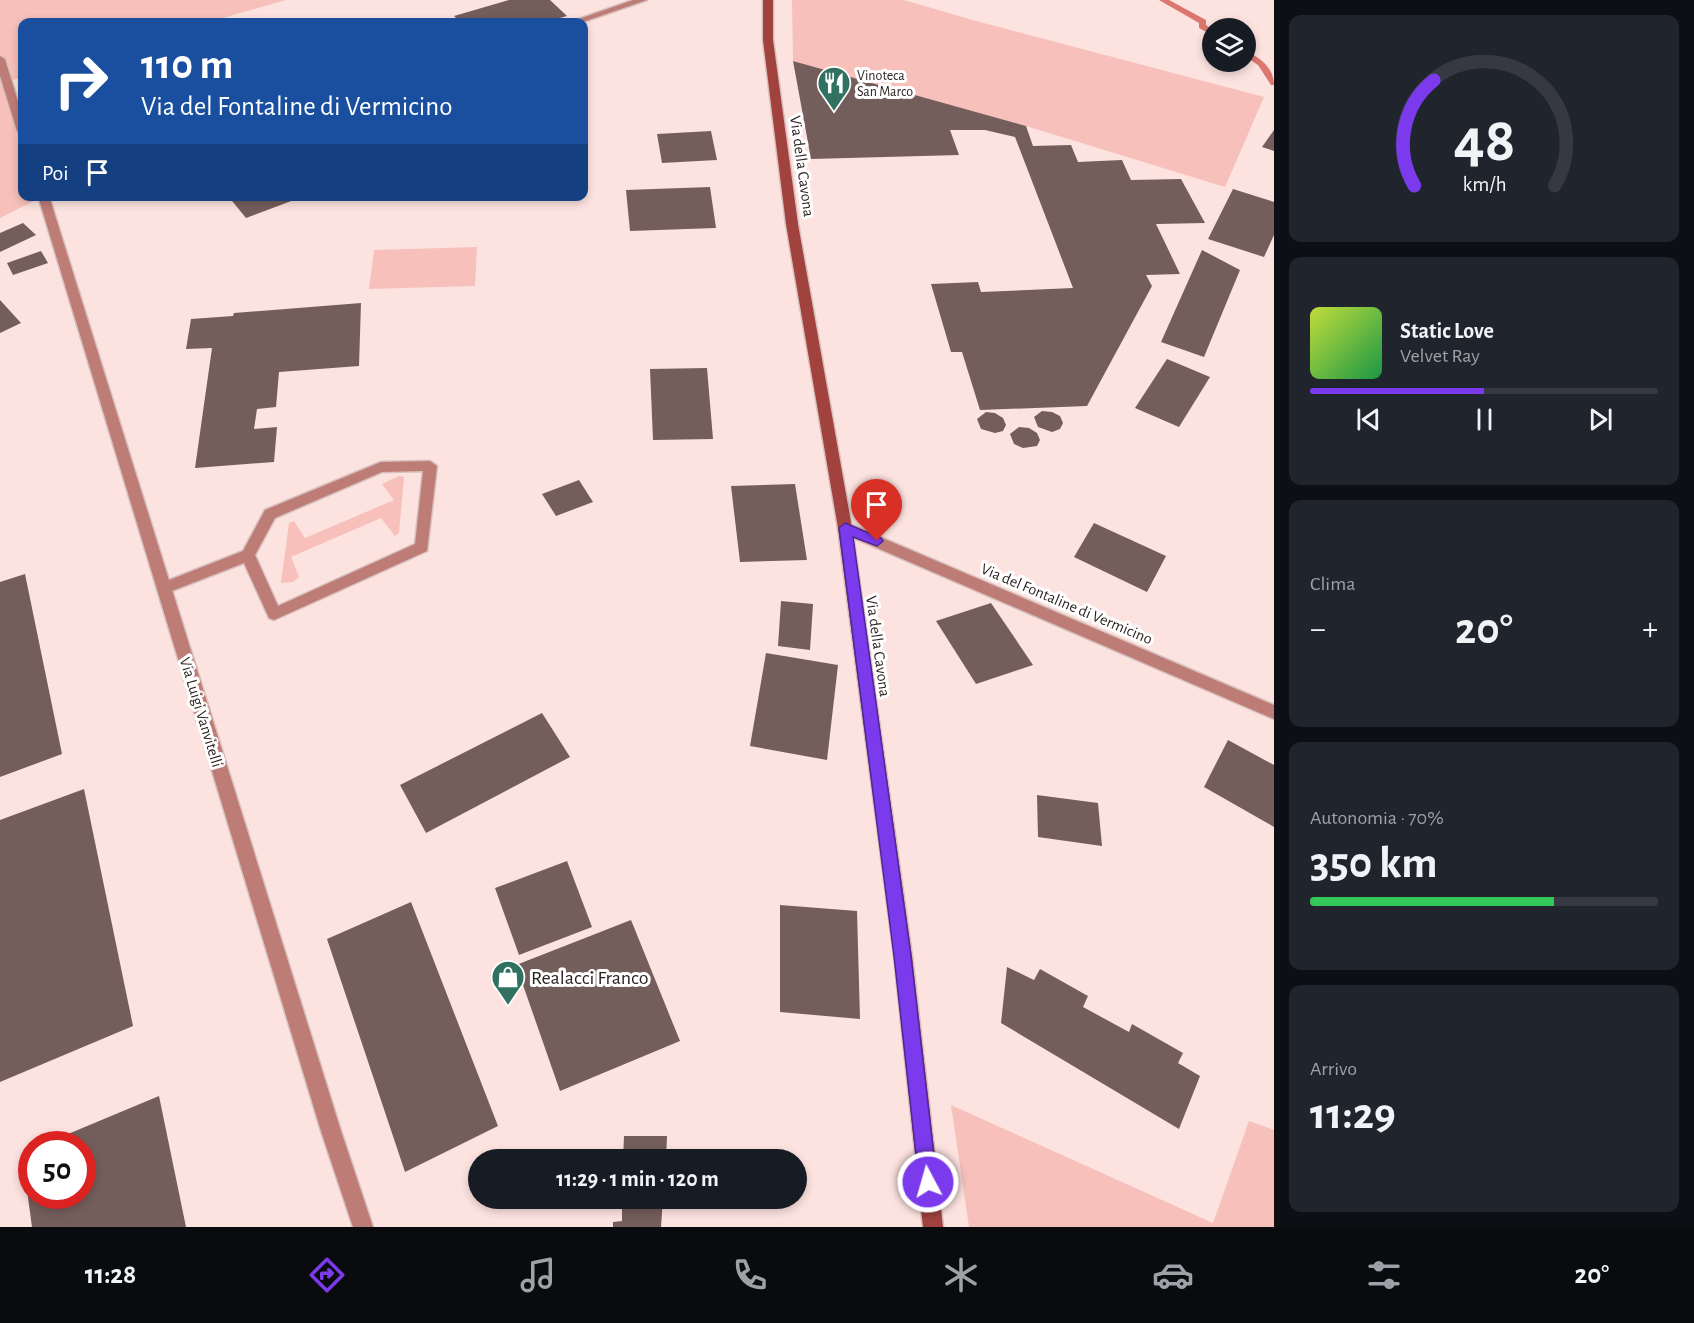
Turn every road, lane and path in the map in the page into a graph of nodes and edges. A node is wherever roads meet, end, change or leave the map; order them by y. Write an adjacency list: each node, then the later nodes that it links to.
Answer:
1 (642, 0): 3 (street)
2 (768, 0): 7 (main road, Via della Cavona)
3 (586, 18)
4 (0, 59): 5 (street)
5 (18, 118)
6 (45, 201): 9 (street, Via Luigi Vanvitelli)
7 (845, 528): 10 (street, Via del Fontaline di Vermicino); 12 (main road, Via della Cavona)
8 (248, 555): 8 (street); 9 (street)
9 (164, 588): 11 (street, Via Luigi Vanvitelli)
10 (1274, 712)
11 (363, 1227)
12 (933, 1227)

